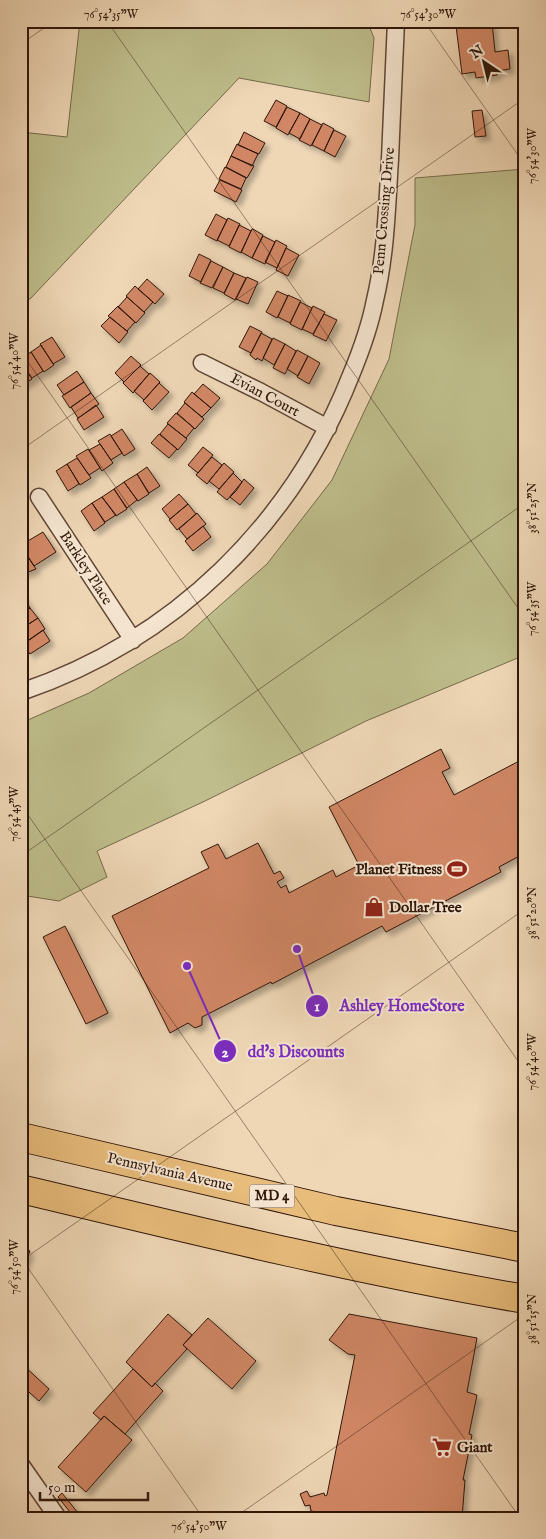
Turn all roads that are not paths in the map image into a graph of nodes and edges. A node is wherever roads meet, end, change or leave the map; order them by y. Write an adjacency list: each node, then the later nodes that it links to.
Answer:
1 (396, 21): 3 (street, Penn Crossing Drive)
2 (202, 363): 3 (street, Evian Court)
3 (328, 428): 5 (street, Penn Crossing Drive)
4 (39, 497): 5 (street, Barkley Place)
5 (133, 640): 6 (street, Penn Crossing Drive)
6 (21, 692)
7 (21, 1137): 9 (highway, Pennsylvania Avenue / MD 4)
8 (21, 1189): 10 (highway)
9 (525, 1248)
10 (525, 1299)
11 (21, 1465): 12 (street)
12 (58, 1518)

